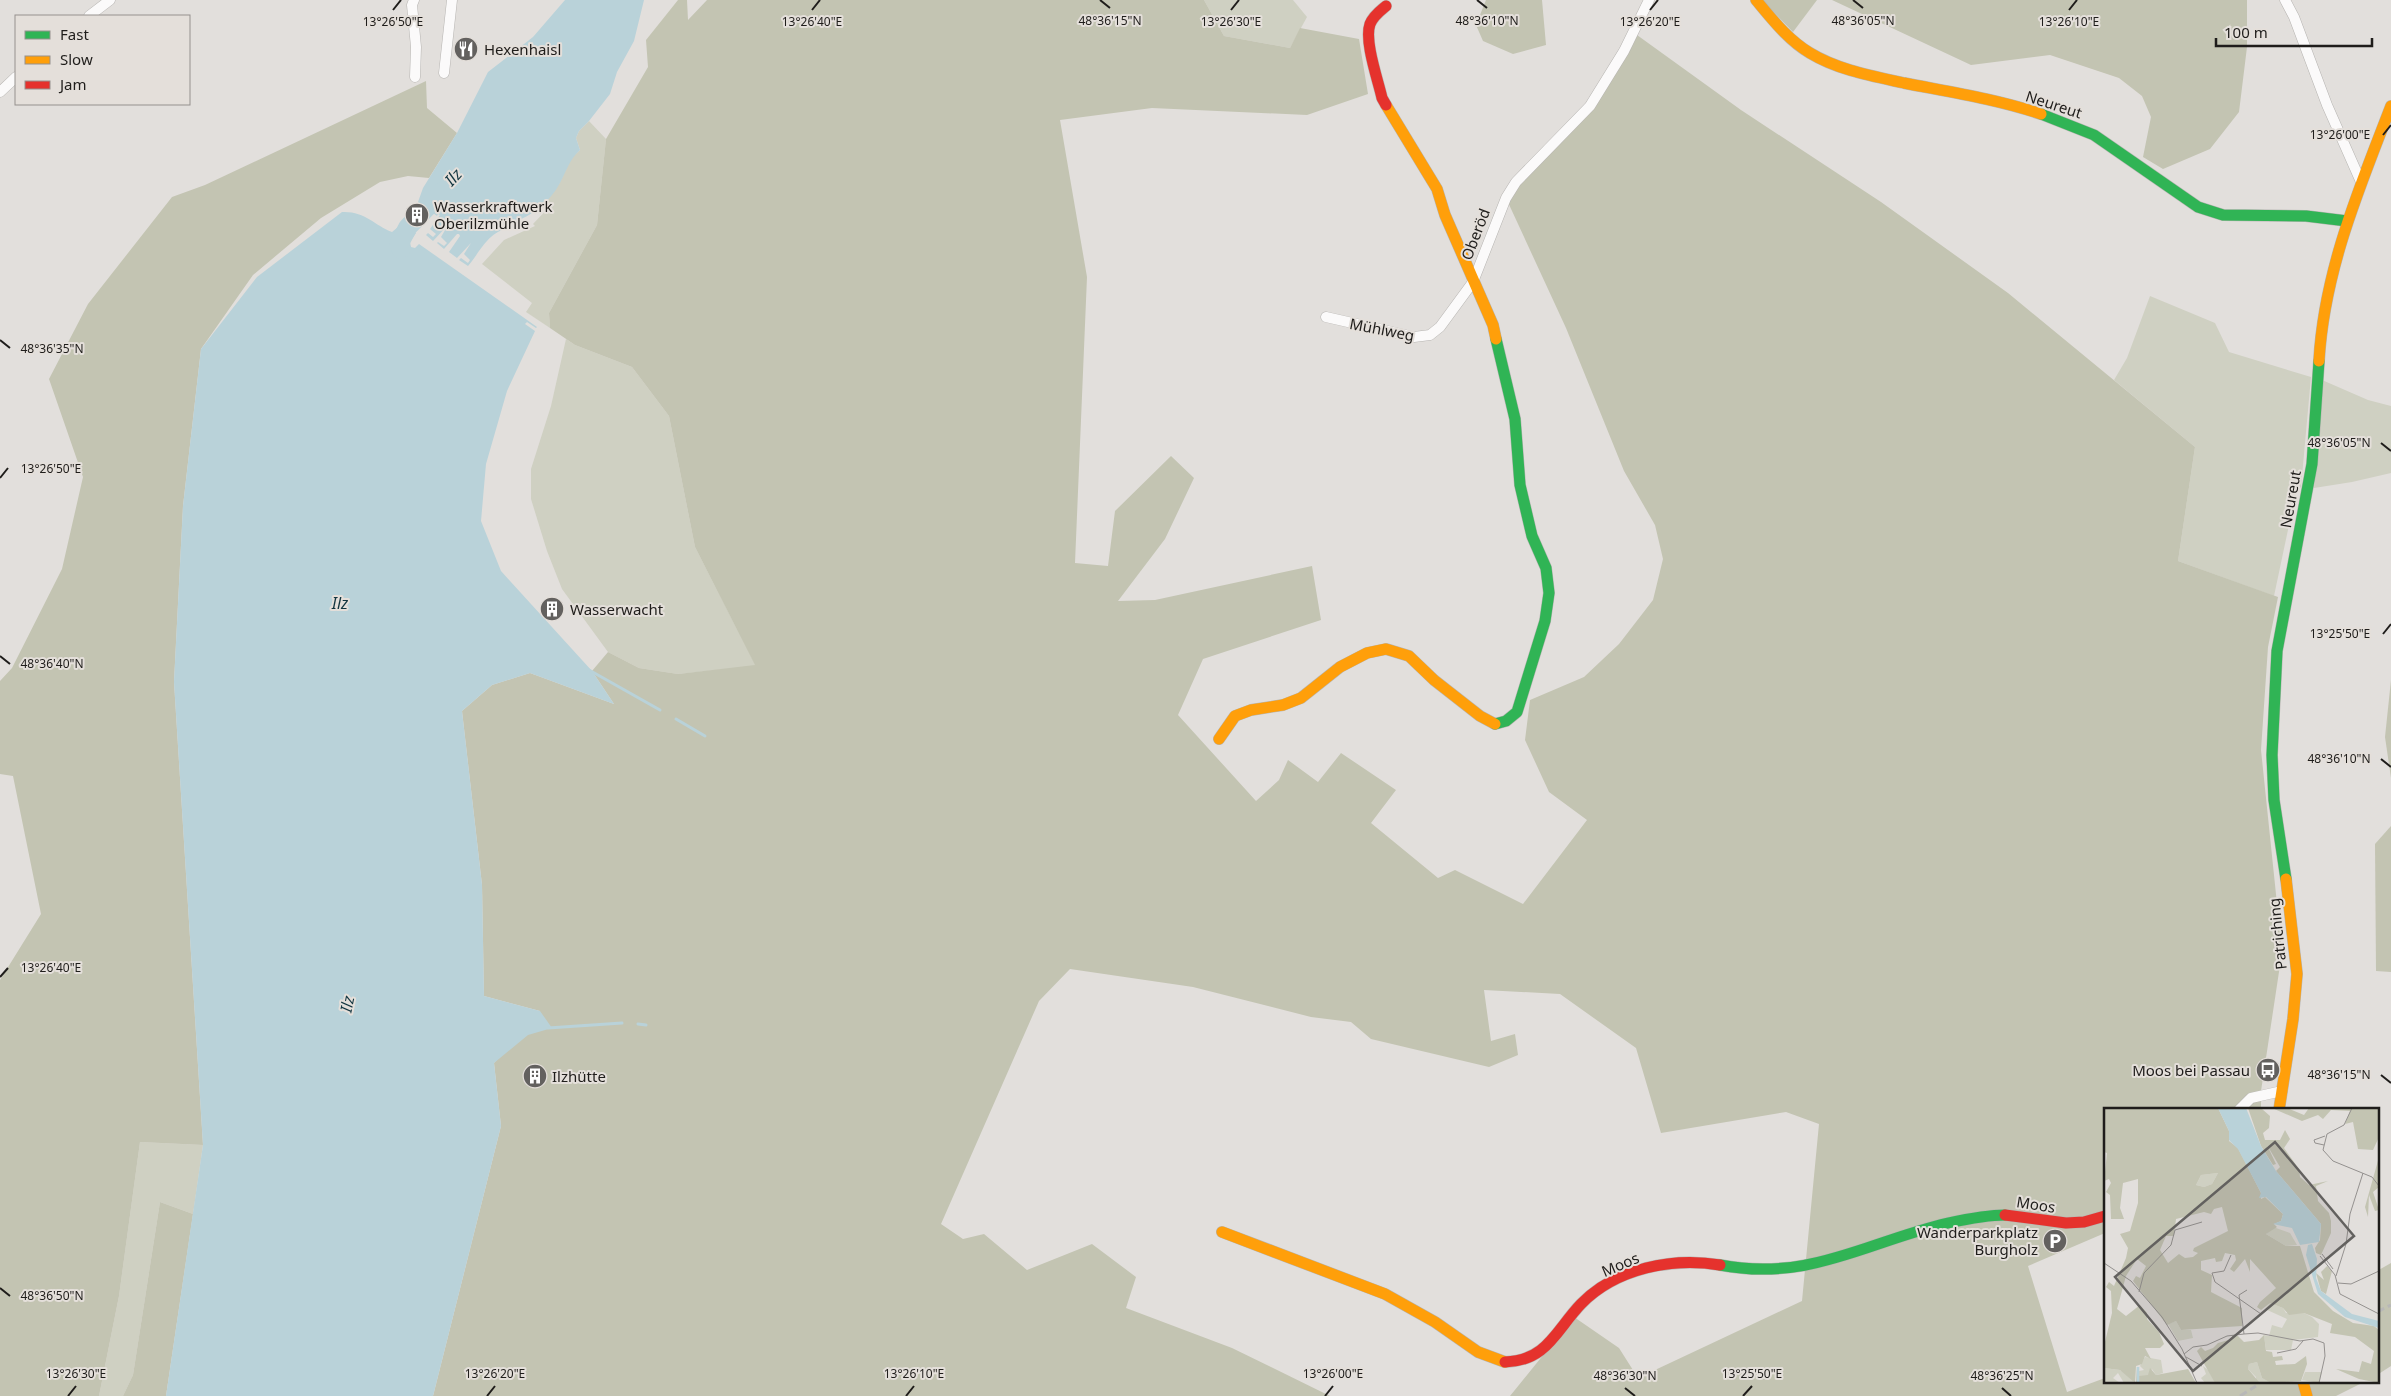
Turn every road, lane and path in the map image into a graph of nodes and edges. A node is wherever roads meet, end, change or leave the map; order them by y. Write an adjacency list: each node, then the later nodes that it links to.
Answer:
1 (110, 0): 8 (street)
2 (414, 0): 10 (street)
3 (452, 0): 9 (street)
4 (1649, 0): 16 (street, Oberöd)
5 (1756, 0): 15 (street, Neureut)
6 (2285, 0): 14 (street)
7 (1386, 6): 16 (street, Oberöd)
8 (90, 15)
9 (444, 73)
10 (415, 77)
11 (15, 78): 12 (street)
12 (0, 92)
13 (2391, 106): 14 (street, Neureut)
14 (2361, 182): 15 (street, Neureut)
15 (2347, 221): 19 (street, Neureut)
16 (1473, 282): 17 (street, Mühlweg); 18 (street)
17 (1326, 317)
18 (1219, 739)
19 (2272, 755): 20 (street, Patriching)
20 (2282, 1091): 21 (street); 22 (street, Patriching)
21 (2241, 1108)
22 (2279, 1108)
23 (2104, 1216): 24 (street, Moos)
24 (1222, 1232)

